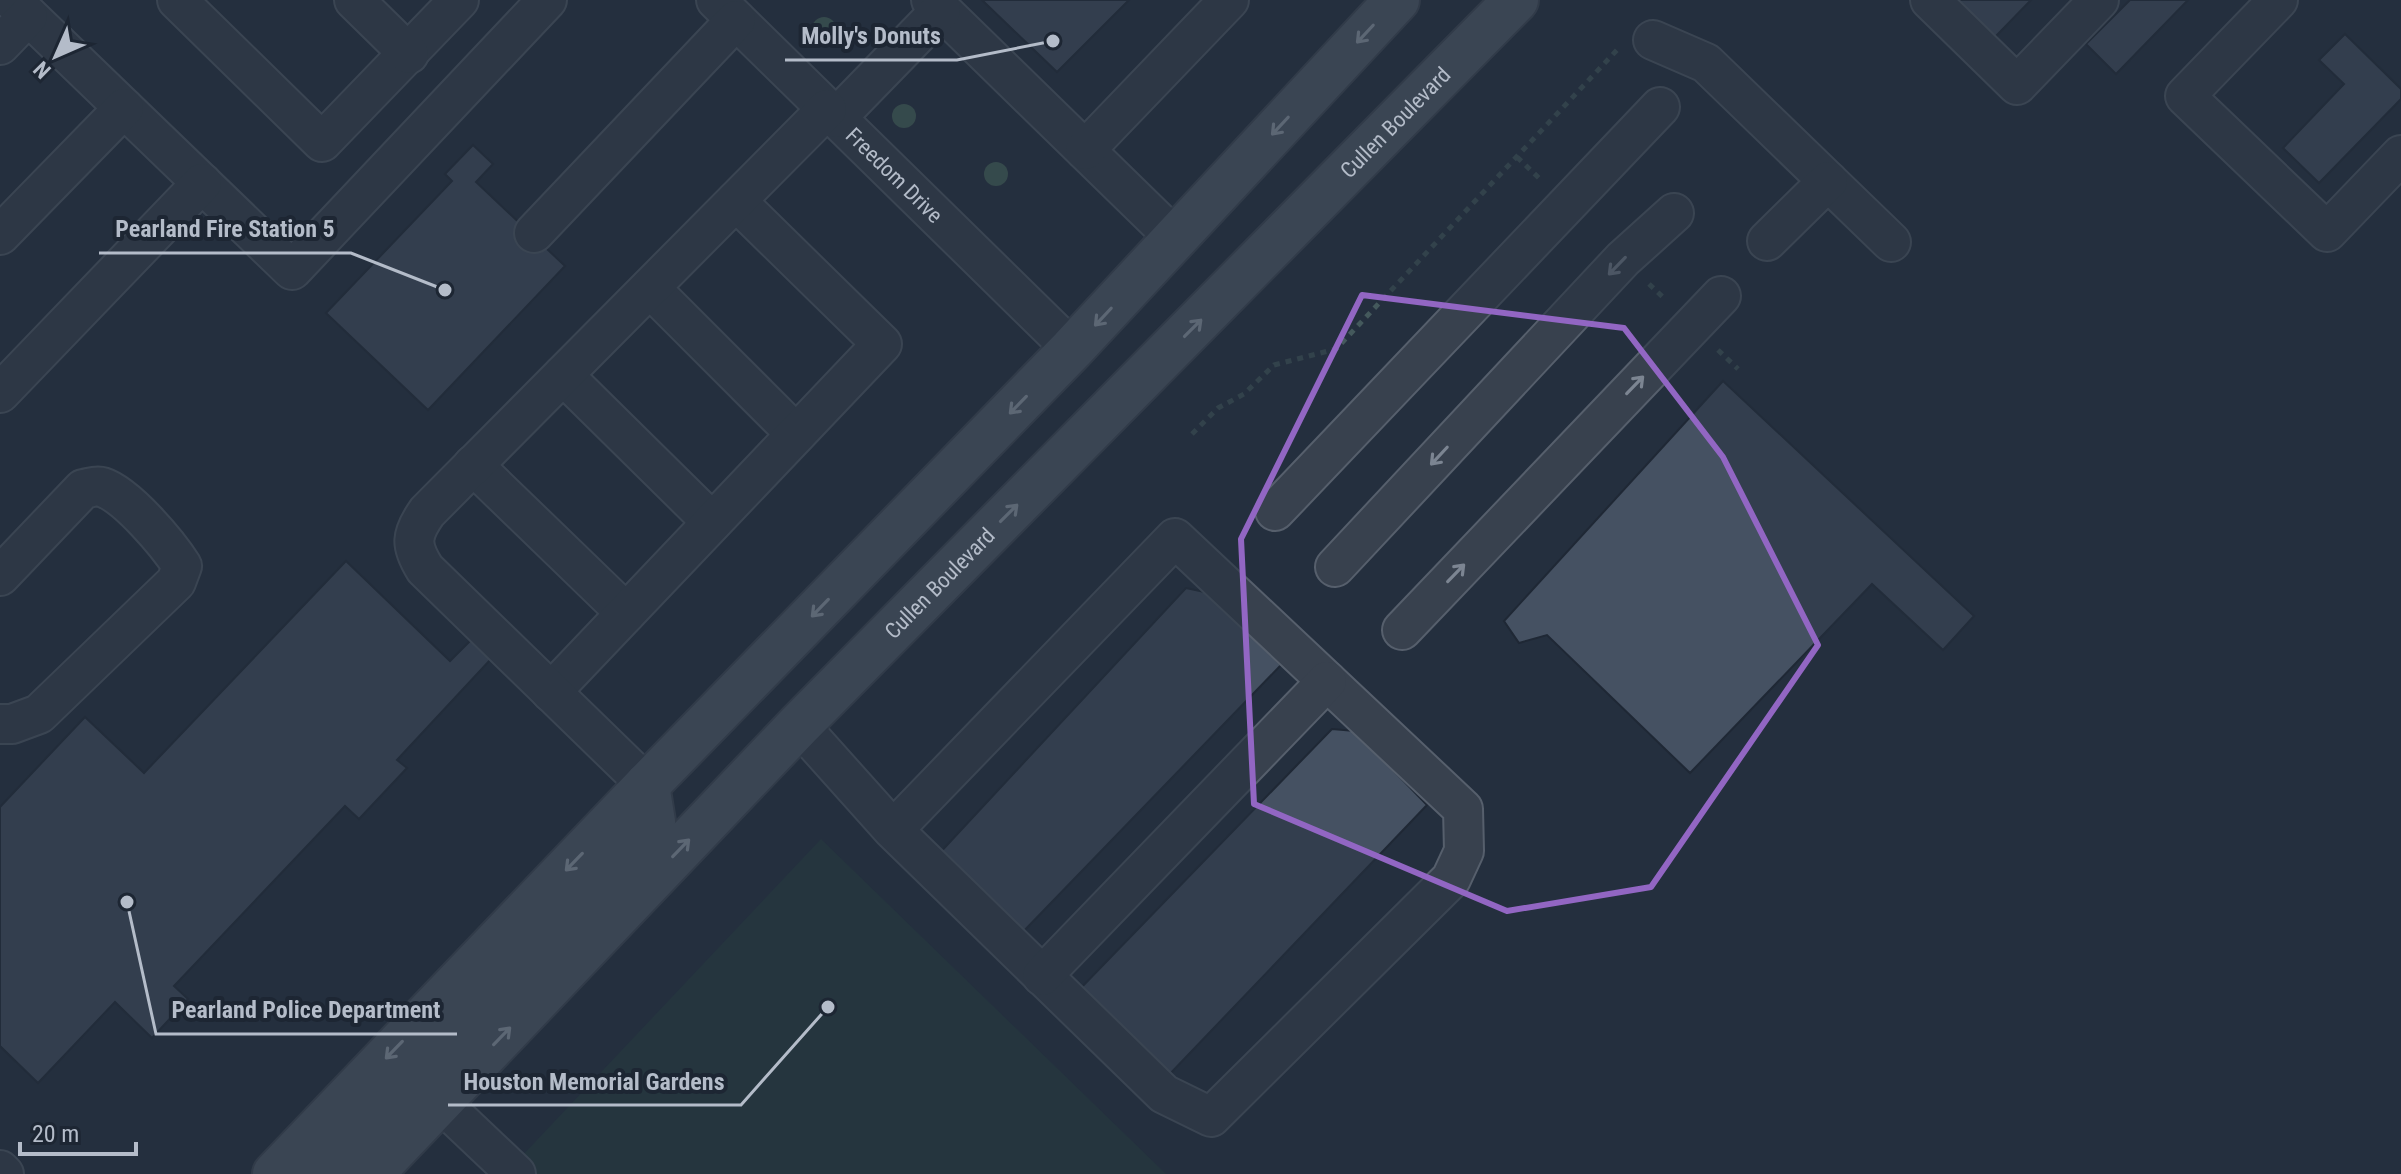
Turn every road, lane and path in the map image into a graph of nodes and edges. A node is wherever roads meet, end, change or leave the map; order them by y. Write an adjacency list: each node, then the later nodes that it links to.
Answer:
1 (177, 0): 17 (street)
2 (354, 0): 17 (street)
3 (459, 0): 17 (street)
4 (547, 0): 25 (street)
5 (1229, 0): 22 (street)
6 (1397, 0): 30 (main road, one-way to 30)
7 (1485, 0): 21 (main road)
8 (1516, 0): 21 (main road, Cullen Boulevard)
9 (1930, 0): 10 (street)
10 (2099, 0)
11 (2278, 0): 23 (street)
12 (936, 5): 20 (street); 22 (street)
13 (20, 8): 16 (street); 19 (street)
14 (726, 10): 20 (street, Freedom Drive); 28 (street)
15 (1638, 42): 24 (street); 40 (path)
16 (0, 45)
17 (409, 54)
18 (1660, 107): 42 (street)
19 (124, 108): 25 (street); 29 (street)
20 (831, 113): 26 (street); 35 (street, Freedom Drive)
21 (1380, 138): 37 (main road, Cullen Boulevard, one-way to 21)
22 (1085, 150): 30 (street)
23 (2401, 155)
24 (1828, 181): 31 (street); 32 (street)
25 (202, 183): 38 (street)
26 (736, 201): 33 (street); 39 (street)
27 (1674, 213): 44 (street, one-way to 44)
28 (534, 233)
29 (0, 235)
30 (1175, 238): 35 (main road, one-way to 35)
31 (1767, 241)
32 (1891, 242)
33 (650, 288): 36 (street); 39 (street)
34 (1721, 296): 47 (street, one-way to 34)
35 (1072, 349): 37 (main road); 52 (main road, one-way to 52)
36 (563, 375): 41 (street); 43 (street)
37 (1138, 383): 51 (main road, Cullen Boulevard, one-way to 37)
38 (0, 393)
39 (796, 434): 43 (street)
40 (1192, 434)
41 (473, 465): 46 (street); 49 (street)
42 (1275, 511)
43 (712, 522): 46 (street)
44 (1335, 567)
45 (0, 576): 50 (street)
46 (626, 613): 49 (street)
47 (1402, 630)
48 (1327, 681): 53 (street); 54 (street); 54 (street)
49 (551, 692): 52 (street)
50 (0, 724)
51 (799, 725): 53 (street); 55 (main road, Cullen Boulevard, one-way to 51)
52 (647, 785): 56 (main road, one-way to 56); 57 (main road)
53 (893, 830): 54 (street)
54 (1042, 976)
55 (440, 1102): 58 (main road, Cullen Boulevard); 59 (street)
56 (275, 1174)
57 (326, 1174)
58 (371, 1174)
59 (516, 1174)

